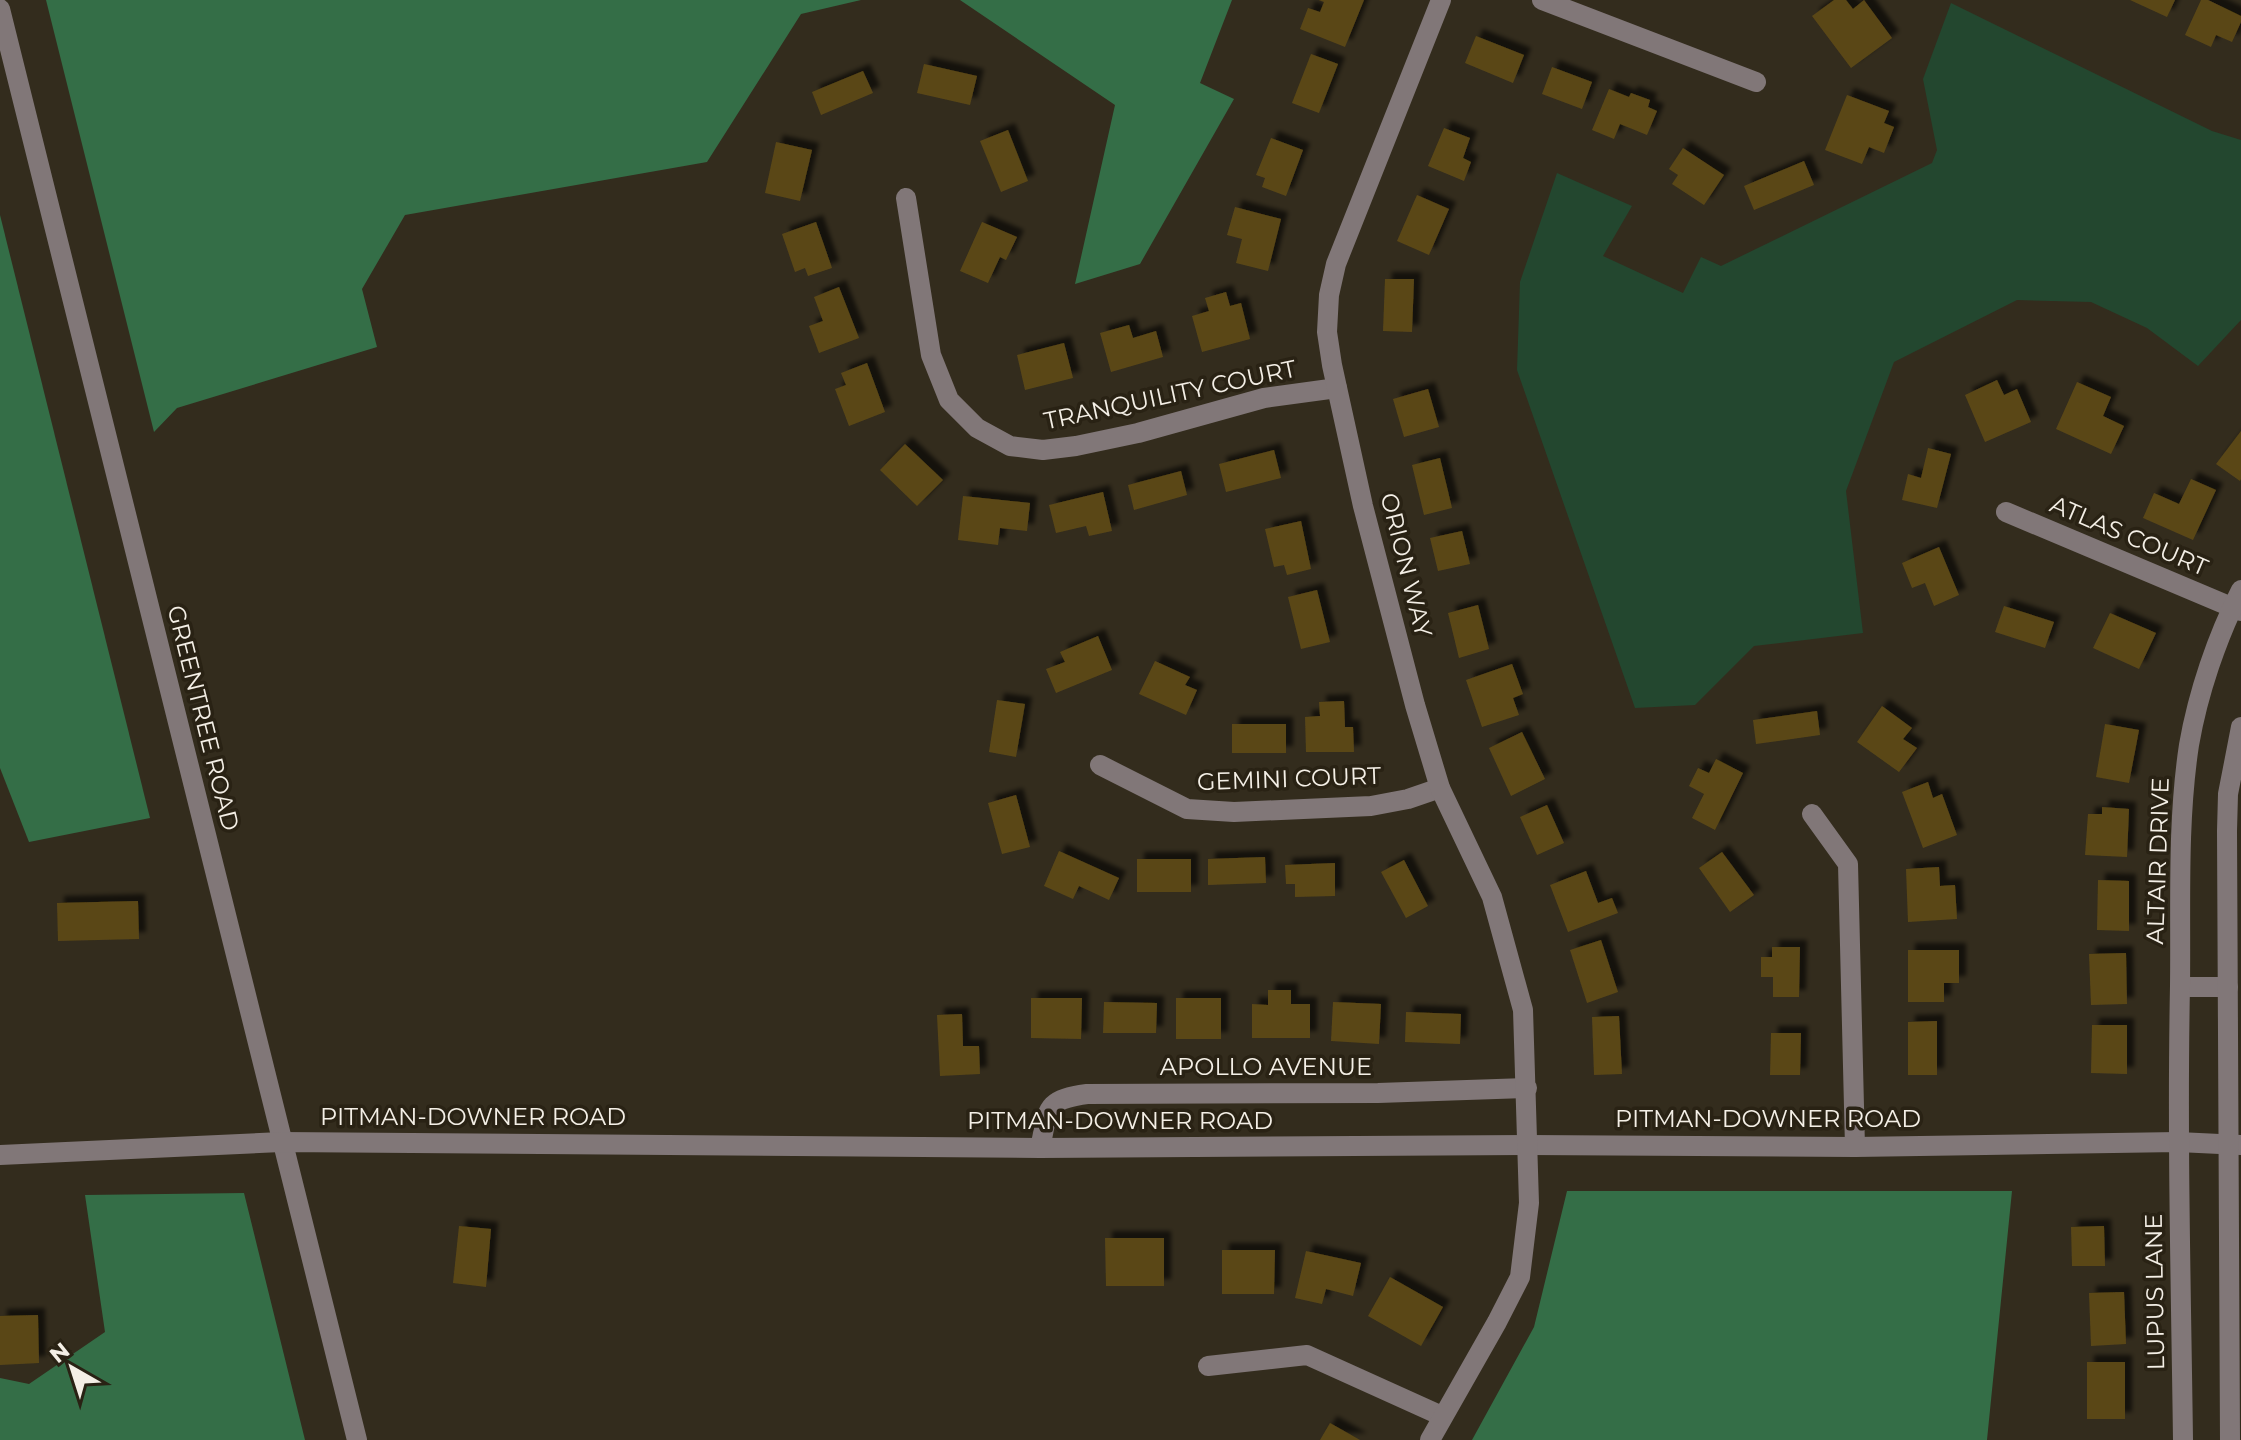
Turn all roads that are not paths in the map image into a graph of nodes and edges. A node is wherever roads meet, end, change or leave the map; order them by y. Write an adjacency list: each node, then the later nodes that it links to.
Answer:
1 (1441, 0): 6 (street, ORION WAY)
2 (1542, 0): 4 (street)
3 (0, 9): 16 (street, GREENTREE ROAD)
4 (1756, 82)
5 (906, 198): 6 (street, TRANQUILITY COURT)
6 (1337, 388): 11 (street, ORION WAY)
7 (2006, 512): 8 (street, ATLAS COURT)
8 (2238, 603): 13 (street, ALTAIR DRIVE)
9 (2241, 727): 14 (street)
10 (1100, 765): 11 (street, GEMINI COURT)
11 (1440, 788): 15 (street, ORION WAY)
12 (1812, 814): 20 (street)
13 (2180, 987): 14 (street); 17 (street, ALTAIR DRIVE)
14 (2228, 987): 19 (street)
15 (1527, 1088): 18 (street, ORION WAY); 21 (street, APOLLO AVENUE)
16 (281, 1142): 21 (street, PITMAN-DOWNER ROAD); 22 (street, PITMAN-DOWNER ROAD); 25 (street, GREENTREE ROAD)
17 (2178, 1142): 19 (street, PITMAN-DOWNER ROAD); 20 (street, PITMAN-DOWNER ROAD); 27 (street, LUPUS LANE)
18 (1529, 1145): 20 (street, PITMAN-DOWNER ROAD); 21 (street, PITMAN-DOWNER ROAD); 24 (street, ORION WAY)
19 (2235, 1146): 28 (street)
20 (1855, 1147)
21 (1040, 1148)
22 (0, 1155)
23 (1208, 1366): 24 (street)
24 (1442, 1416): 26 (street, ORION WAY)
25 (357, 1440)
26 (1430, 1440)
27 (2183, 1440)
28 (2230, 1440)

